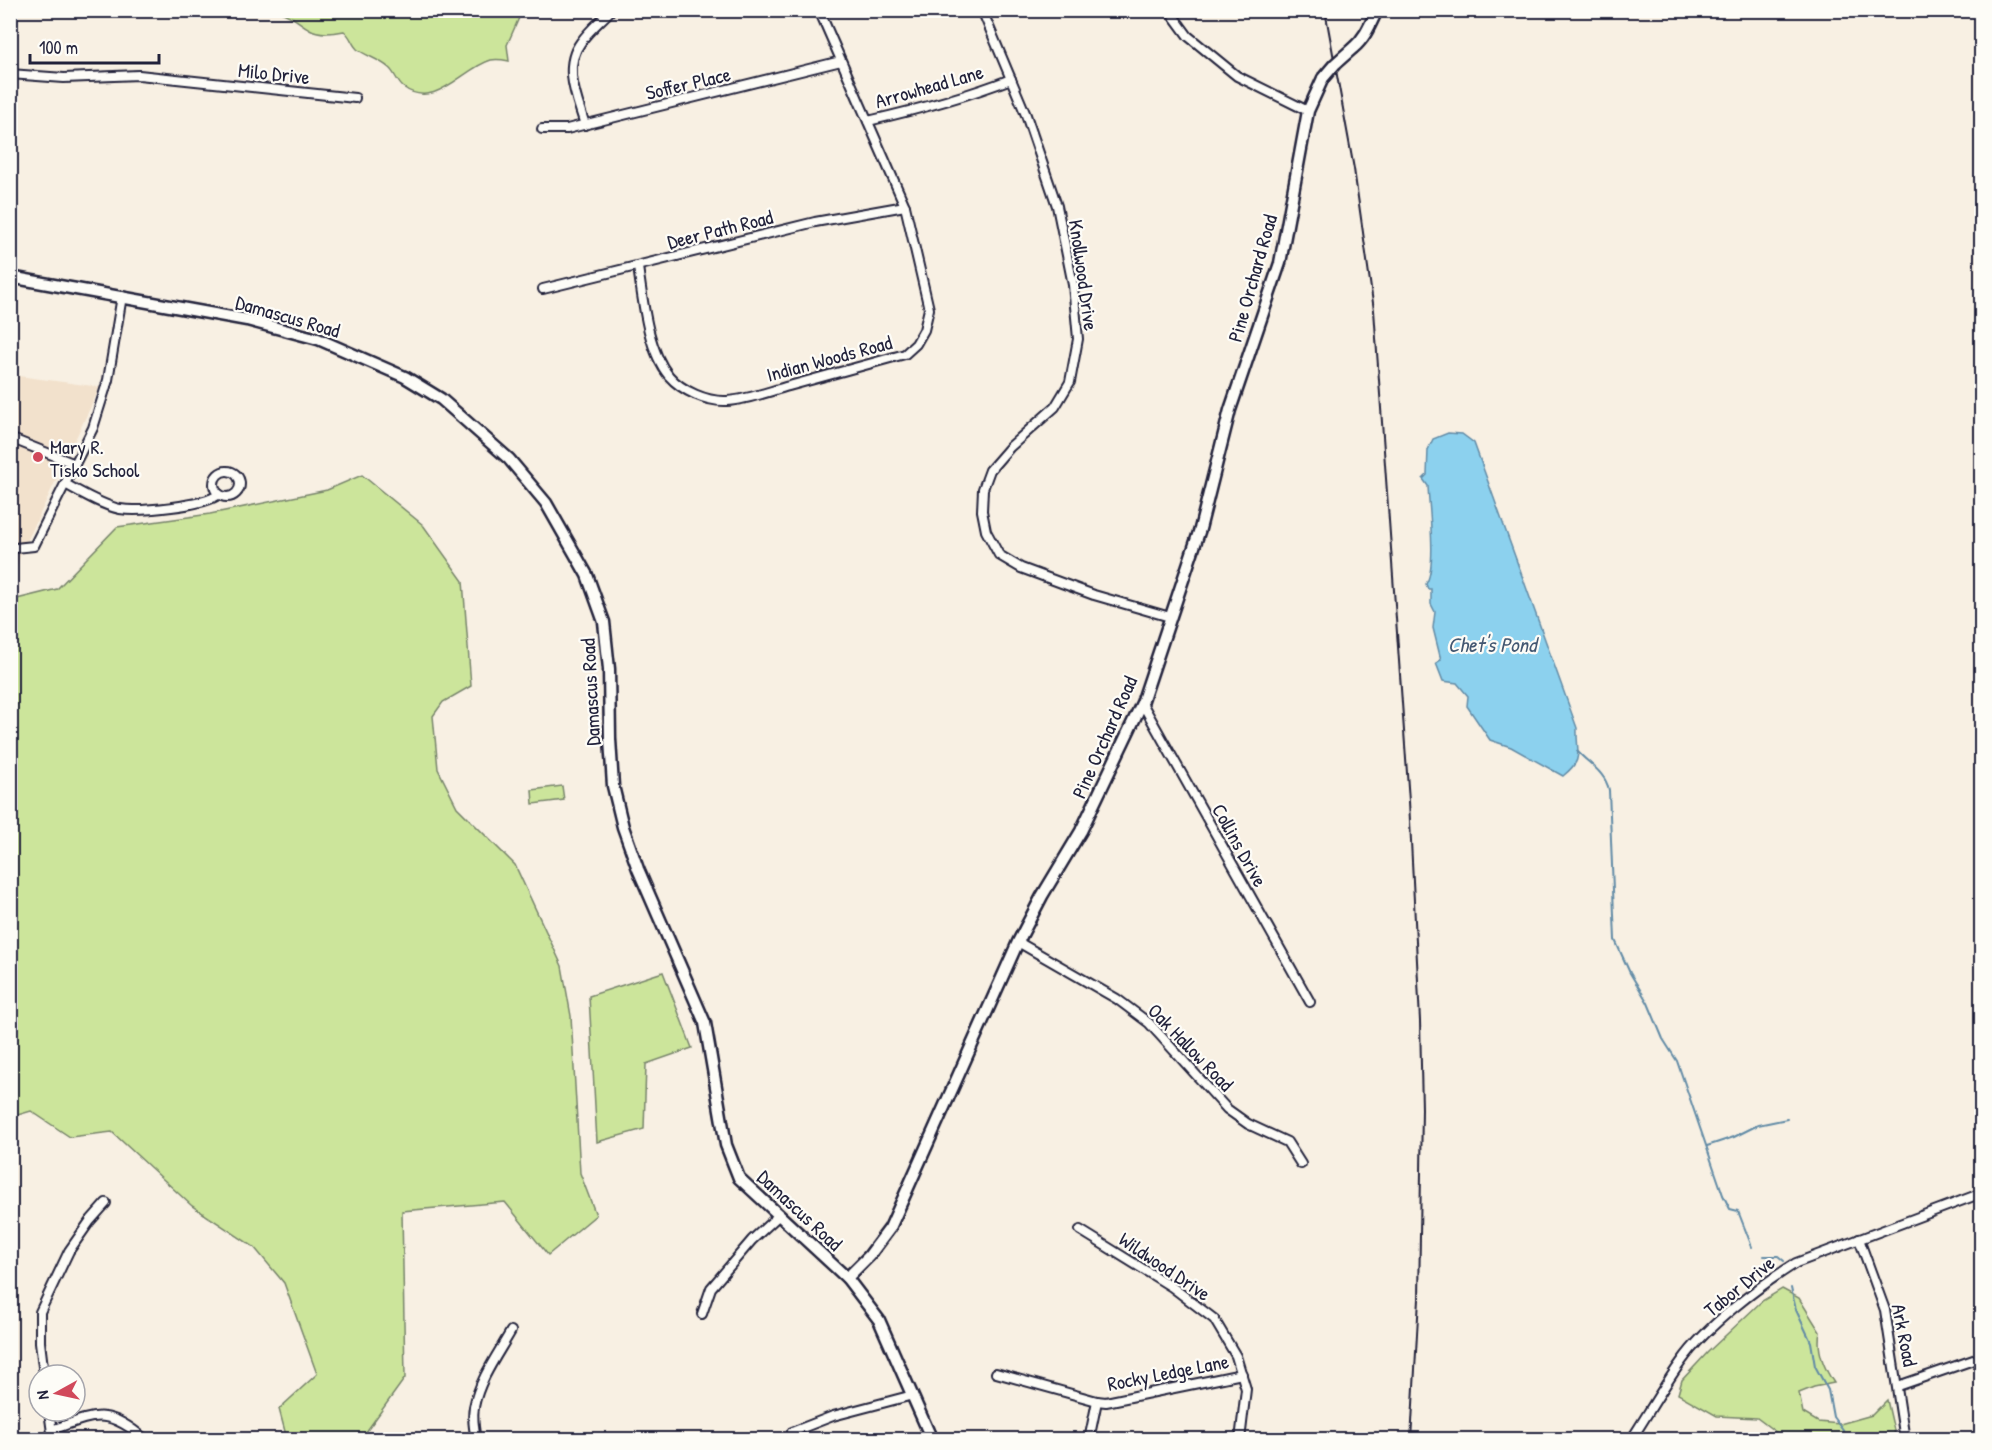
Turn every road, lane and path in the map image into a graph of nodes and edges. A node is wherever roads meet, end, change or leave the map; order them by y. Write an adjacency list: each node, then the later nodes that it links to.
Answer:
1 (611, 10): 12 (street)
2 (819, 10): 6 (street, Arrowhead Lane)
3 (982, 10): 8 (street, Knollwood Drive)
4 (1169, 10): 10 (street)
5 (1377, 10): 10 (street, Pine Orchard Road, bridge)
6 (841, 61): 11 (street, Arrowhead Lane); 12 (street, Soffer Place)
7 (10, 74): 9 (street, Milo Drive)
8 (1011, 79): 11 (street, Arrowhead Lane); 24 (street, Knollwood Drive)
9 (355, 98)
10 (1308, 111): 24 (street, Pine Orchard Road)
11 (868, 121): 14 (street, Indian Woods Road)
12 (585, 125): 13 (street, Soffer Place)
13 (542, 129)
14 (905, 206): 15 (street, Deer Path Road); 15 (street, Indian Woods Road)
15 (638, 267): 17 (street, Deer Path Road)
16 (10, 277): 18 (street, Damascus Road)
17 (543, 289)
18 (122, 296): 20 (street); 31 (street, Damascus Road)
19 (10, 438): 20 (street)
20 (75, 464): 21 (street)
21 (65, 484): 22 (street); 23 (street)
22 (219, 494)
23 (10, 547)
24 (1170, 617): 25 (street, Pine Orchard Road)
25 (1142, 703): 26 (street, Pine Orchard Road); 27 (street, Collins Drive)
26 (1018, 942): 28 (street, Oak Hallow Road); 34 (street, Pine Orchard Road)
27 (1310, 1002)
28 (1301, 1164)
29 (1982, 1193): 33 (street, Tabor Drive)
30 (106, 1203): 38 (street)
31 (778, 1216): 34 (street, Damascus Road); 35 (street)
32 (1080, 1230): 40 (street, Wildwood Drive)
33 (1859, 1239): 41 (street, Ark Road); 53 (street, Tabor Drive)
34 (847, 1278): 42 (street)
35 (702, 1314)
36 (511, 1331): 49 (street)
37 (1982, 1357): 41 (street)
38 (43, 1363)
39 (996, 1373): 43 (street, Rocky Ledge Lane)
40 (1242, 1374): 43 (street, Rocky Ledge Lane); 52 (street, Wildwood Drive)
41 (1898, 1386): 54 (street, Ark Road)
42 (913, 1395): 46 (street); 50 (street)
43 (1097, 1401): 51 (street)
44 (51, 1423): 45 (street)
45 (52, 1430): 47 (street); 48 (street)
46 (792, 1432)
47 (53, 1440)
48 (146, 1440)
49 (476, 1440)
50 (932, 1440)
51 (1089, 1440)
52 (1240, 1440)
53 (1631, 1440)
54 (1905, 1440)

